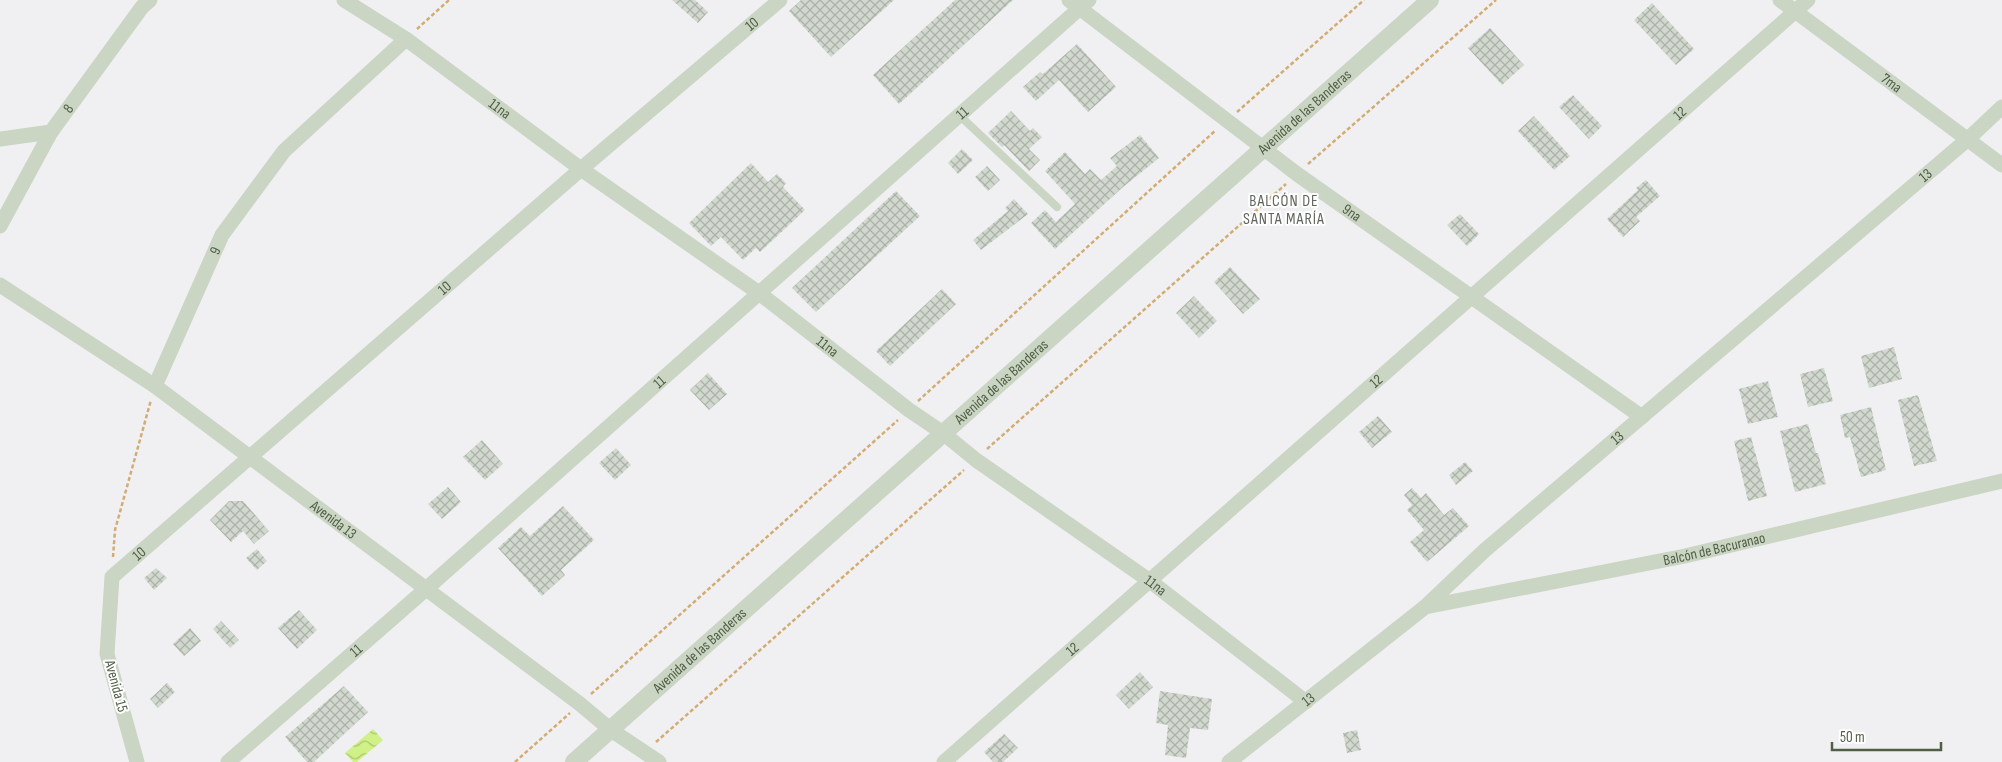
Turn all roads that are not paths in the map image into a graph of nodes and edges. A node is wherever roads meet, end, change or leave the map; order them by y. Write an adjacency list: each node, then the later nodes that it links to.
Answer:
1 (150, 0): 12 (street, 8)
2 (344, 0): 9 (street, 11na)
3 (780, 0): 17 (street, 10)
4 (1430, 0): 15 (street, Avenida de las Banderas)
5 (1780, 0): 8 (street, 7ma)
6 (1808, 0): 8 (street, 12)
7 (1080, 3): 11 (street, 11); 15 (street, 9na)
8 (1795, 11): 14 (street, 7ma); 22 (street, 12)
9 (406, 39): 17 (street, 11na); 23 (street, 9)
10 (2002, 107): 14 (street, 13)
11 (959, 115): 18 (lane); 21 (street, 11)
12 (51, 132): 13 (street); 19 (street, 8)
13 (1, 139)
14 (1968, 139): 16 (street, 7ma); 24 (street, 13)
15 (1264, 148): 22 (street, 9na); 25 (street, Avenida de las Banderas)
16 (2002, 164)
17 (581, 169): 21 (street, 11na); 26 (street, 10)
18 (1057, 207)
19 (0, 226)
20 (0, 285): 23 (street, Avenida 13)
21 (759, 293): 25 (street, 11na); 30 (street, 11)
22 (1473, 296): 24 (street, 9na); 29 (street, 12)
23 (155, 386): 26 (street, Avenida 13)
24 (1642, 417): 31 (street, 13)
25 (943, 434): 29 (street, 11na); 33 (street, Avenida de las Banderas)
26 (250, 458): 28 (street, 10); 30 (street, Avenida 13)
27 (2002, 481): 31 (street, Balcón de Bacuranao)
28 (112, 578): 34 (street, Avenida 15)
29 (1150, 581): 32 (street, 11na); 38 (street, 12)
30 (426, 589): 33 (street, Avenida 13); 35 (street, 11)
31 (1425, 607): 32 (street, 13)
32 (1306, 702): 39 (street, 13)
33 (611, 730): 36 (street, Avenida de las Banderas); 37 (street, Avenida 13)
34 (137, 762)
35 (228, 762)
36 (574, 762)
37 (659, 762)
38 (944, 762)
39 (1229, 762)

